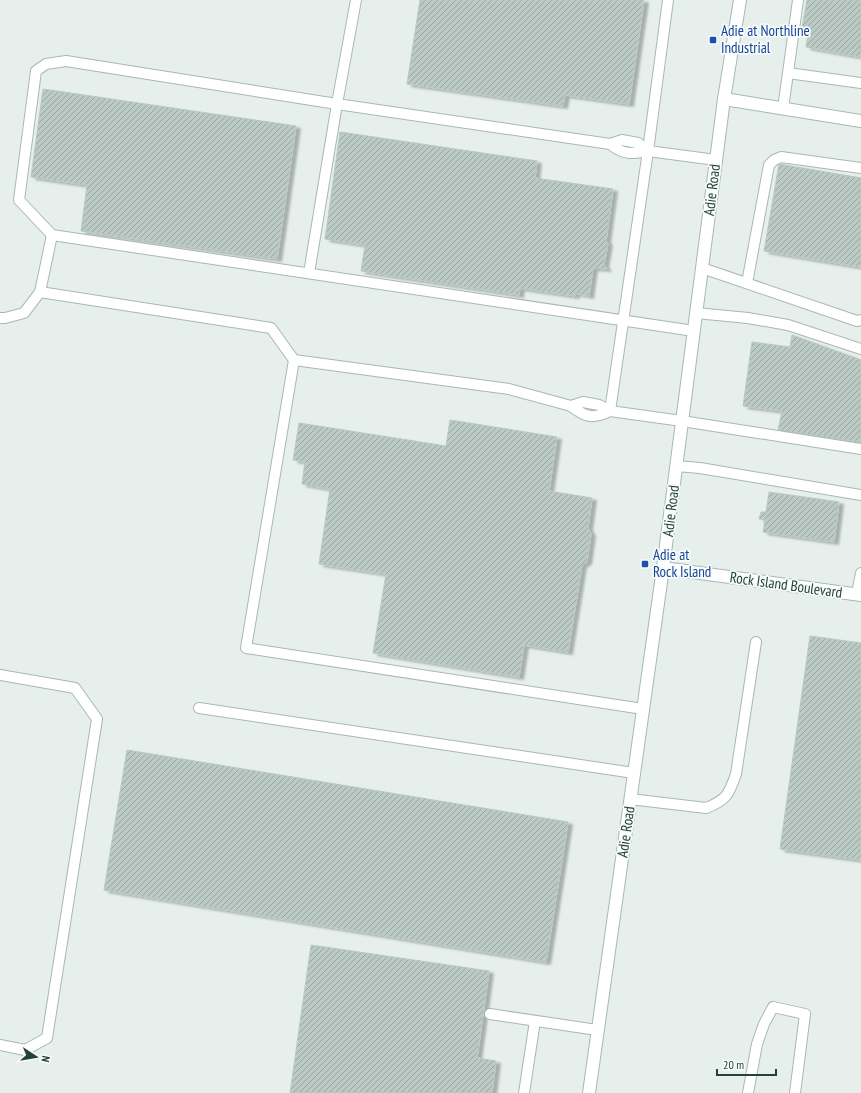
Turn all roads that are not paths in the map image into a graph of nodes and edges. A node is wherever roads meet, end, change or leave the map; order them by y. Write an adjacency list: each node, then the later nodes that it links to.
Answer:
1 (356, 0): 8 (lane)
2 (668, 0): 11 (lane)
3 (740, 0): 7 (street, Adie Road)
4 (798, 0): 5 (lane)
5 (788, 73): 6 (lane); 9 (lane)
6 (861, 83)
7 (724, 99): 9 (street); 12 (street, Adie Road)
8 (337, 104): 11 (lane); 14 (lane); 16 (lane)
9 (783, 108): 10 (street)
10 (861, 121)
11 (648, 151): 12 (lane); 22 (lane)
12 (716, 160): 15 (street, Adie Road)
13 (861, 168): 17 (lane)
14 (52, 235): 16 (lane); 18 (lane)
15 (702, 268): 17 (lane); 19 (street, Adie Road)
16 (309, 273): 22 (lane)
17 (746, 283): 21 (lane)
18 (40, 292): 20 (lane); 25 (lane)
19 (696, 313): 23 (street, Adie Road); 24 (lane)
20 (0, 318)
21 (861, 320)
22 (624, 321): 23 (lane); 26 (lane)
23 (694, 331): 27 (street, Adie Road)
24 (861, 349)
25 (294, 360): 26 (lane); 37 (lane)
26 (610, 411): 27 (lane)
27 (682, 421): 28 (lane); 29 (street, Adie Road)
28 (861, 449)
29 (676, 466): 30 (lane); 31 (street, Adie Road)
30 (861, 495)
31 (663, 568): 33 (street, Rock Island Boulevard); 37 (street, Adie Road)
32 (861, 574): 33 (lane)
33 (859, 595)
34 (756, 642): 39 (lane)
35 (0, 675): 43 (lane)
36 (199, 708): 38 (lane)
37 (643, 709): 38 (street, Adie Road)
38 (634, 773): 39 (street, Adie Road)
39 (630, 800): 42 (street, Adie Road)
40 (490, 1014): 41 (lane)
41 (535, 1020): 42 (lane); 44 (lane)
42 (597, 1030): 45 (street, Adie Road)
43 (0, 1045)
44 (524, 1093)
45 (589, 1093)
46 (748, 1093): 47 (lane)
47 (795, 1093)

